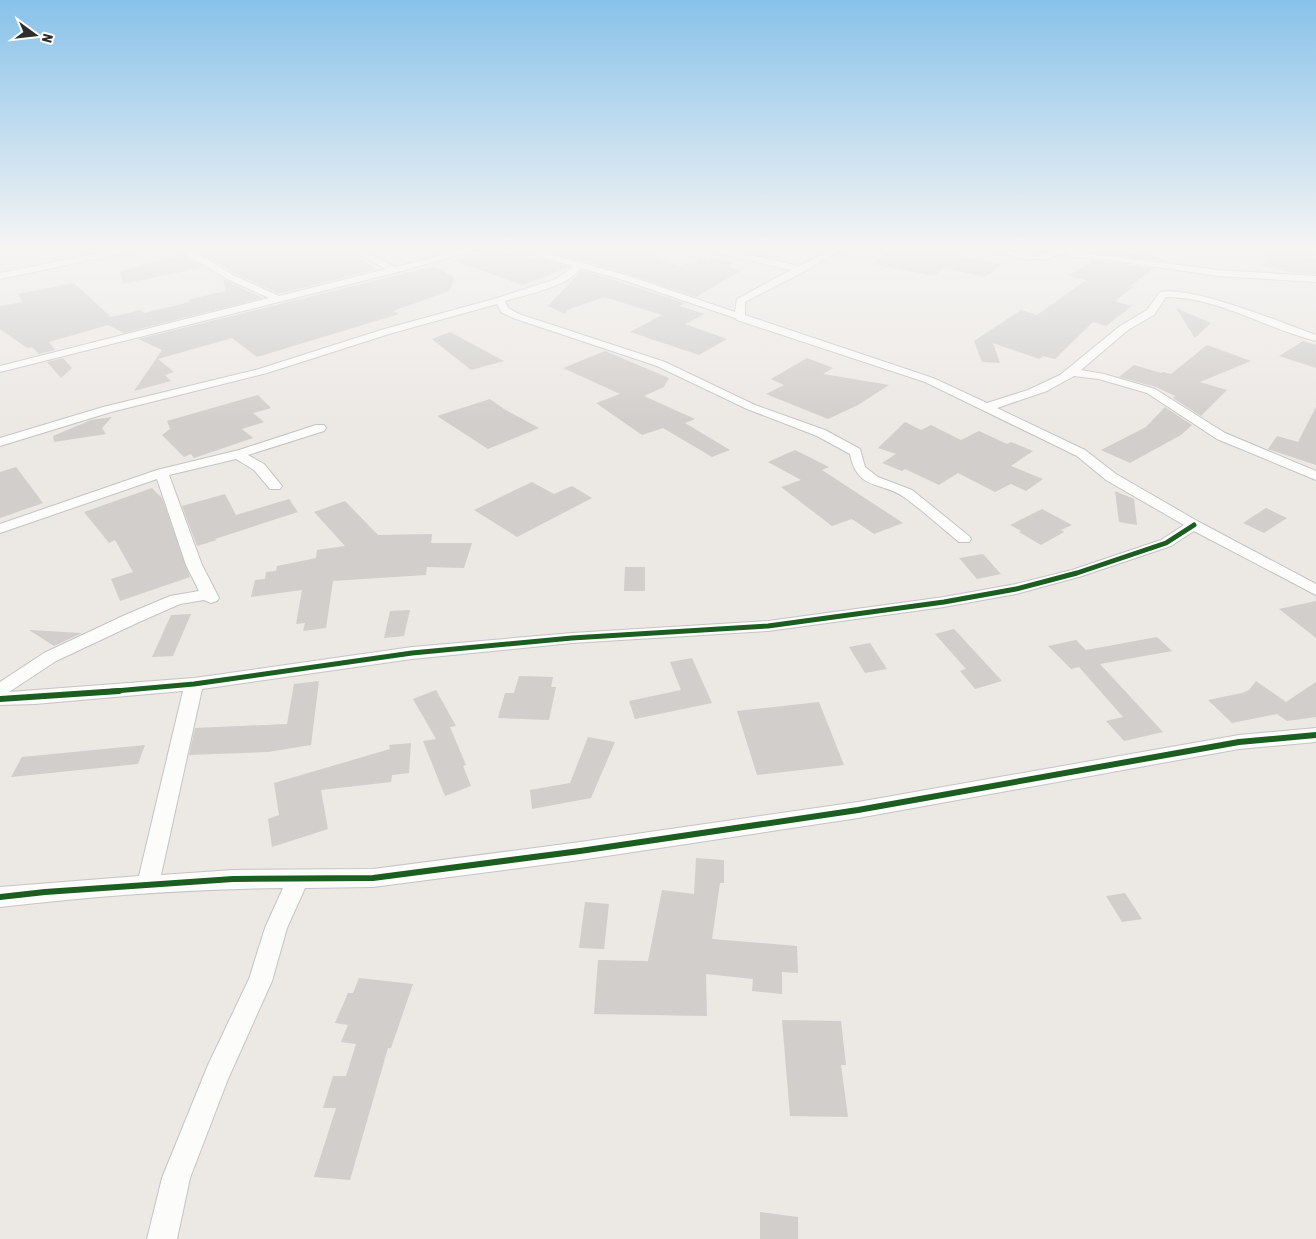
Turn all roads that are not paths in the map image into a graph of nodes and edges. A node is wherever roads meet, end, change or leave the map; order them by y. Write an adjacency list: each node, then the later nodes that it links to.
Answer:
1 (251, 306): 10 (street)
2 (479, 306): 14 (street)
3 (502, 306): 21 (street)
4 (705, 306): 8 (street)
5 (740, 306): 8 (street)
6 (1157, 306): 11 (street)
7 (1219, 306): 9 (street)
8 (740, 318): 12 (street)
9 (1316, 338)
10 (0, 368)
11 (1072, 372): 12 (street); 17 (street)
12 (988, 407): 19 (street)
13 (320, 428): 15 (street)
14 (0, 442)
15 (236, 454): 16 (street); 18 (street)
16 (162, 473): 20 (street); 24 (street)
17 (1316, 476)
18 (275, 486)
19 (1194, 525): 22 (street); 23 (street)
20 (0, 529)
21 (964, 539)
22 (1316, 590)
23 (194, 684): 25 (street); 28 (street)
24 (0, 690)
25 (0, 699)
26 (1316, 735): 27 (street)
27 (298, 879): 28 (street); 30 (street)
28 (148, 885): 29 (street)
29 (0, 897)
30 (162, 1239)

